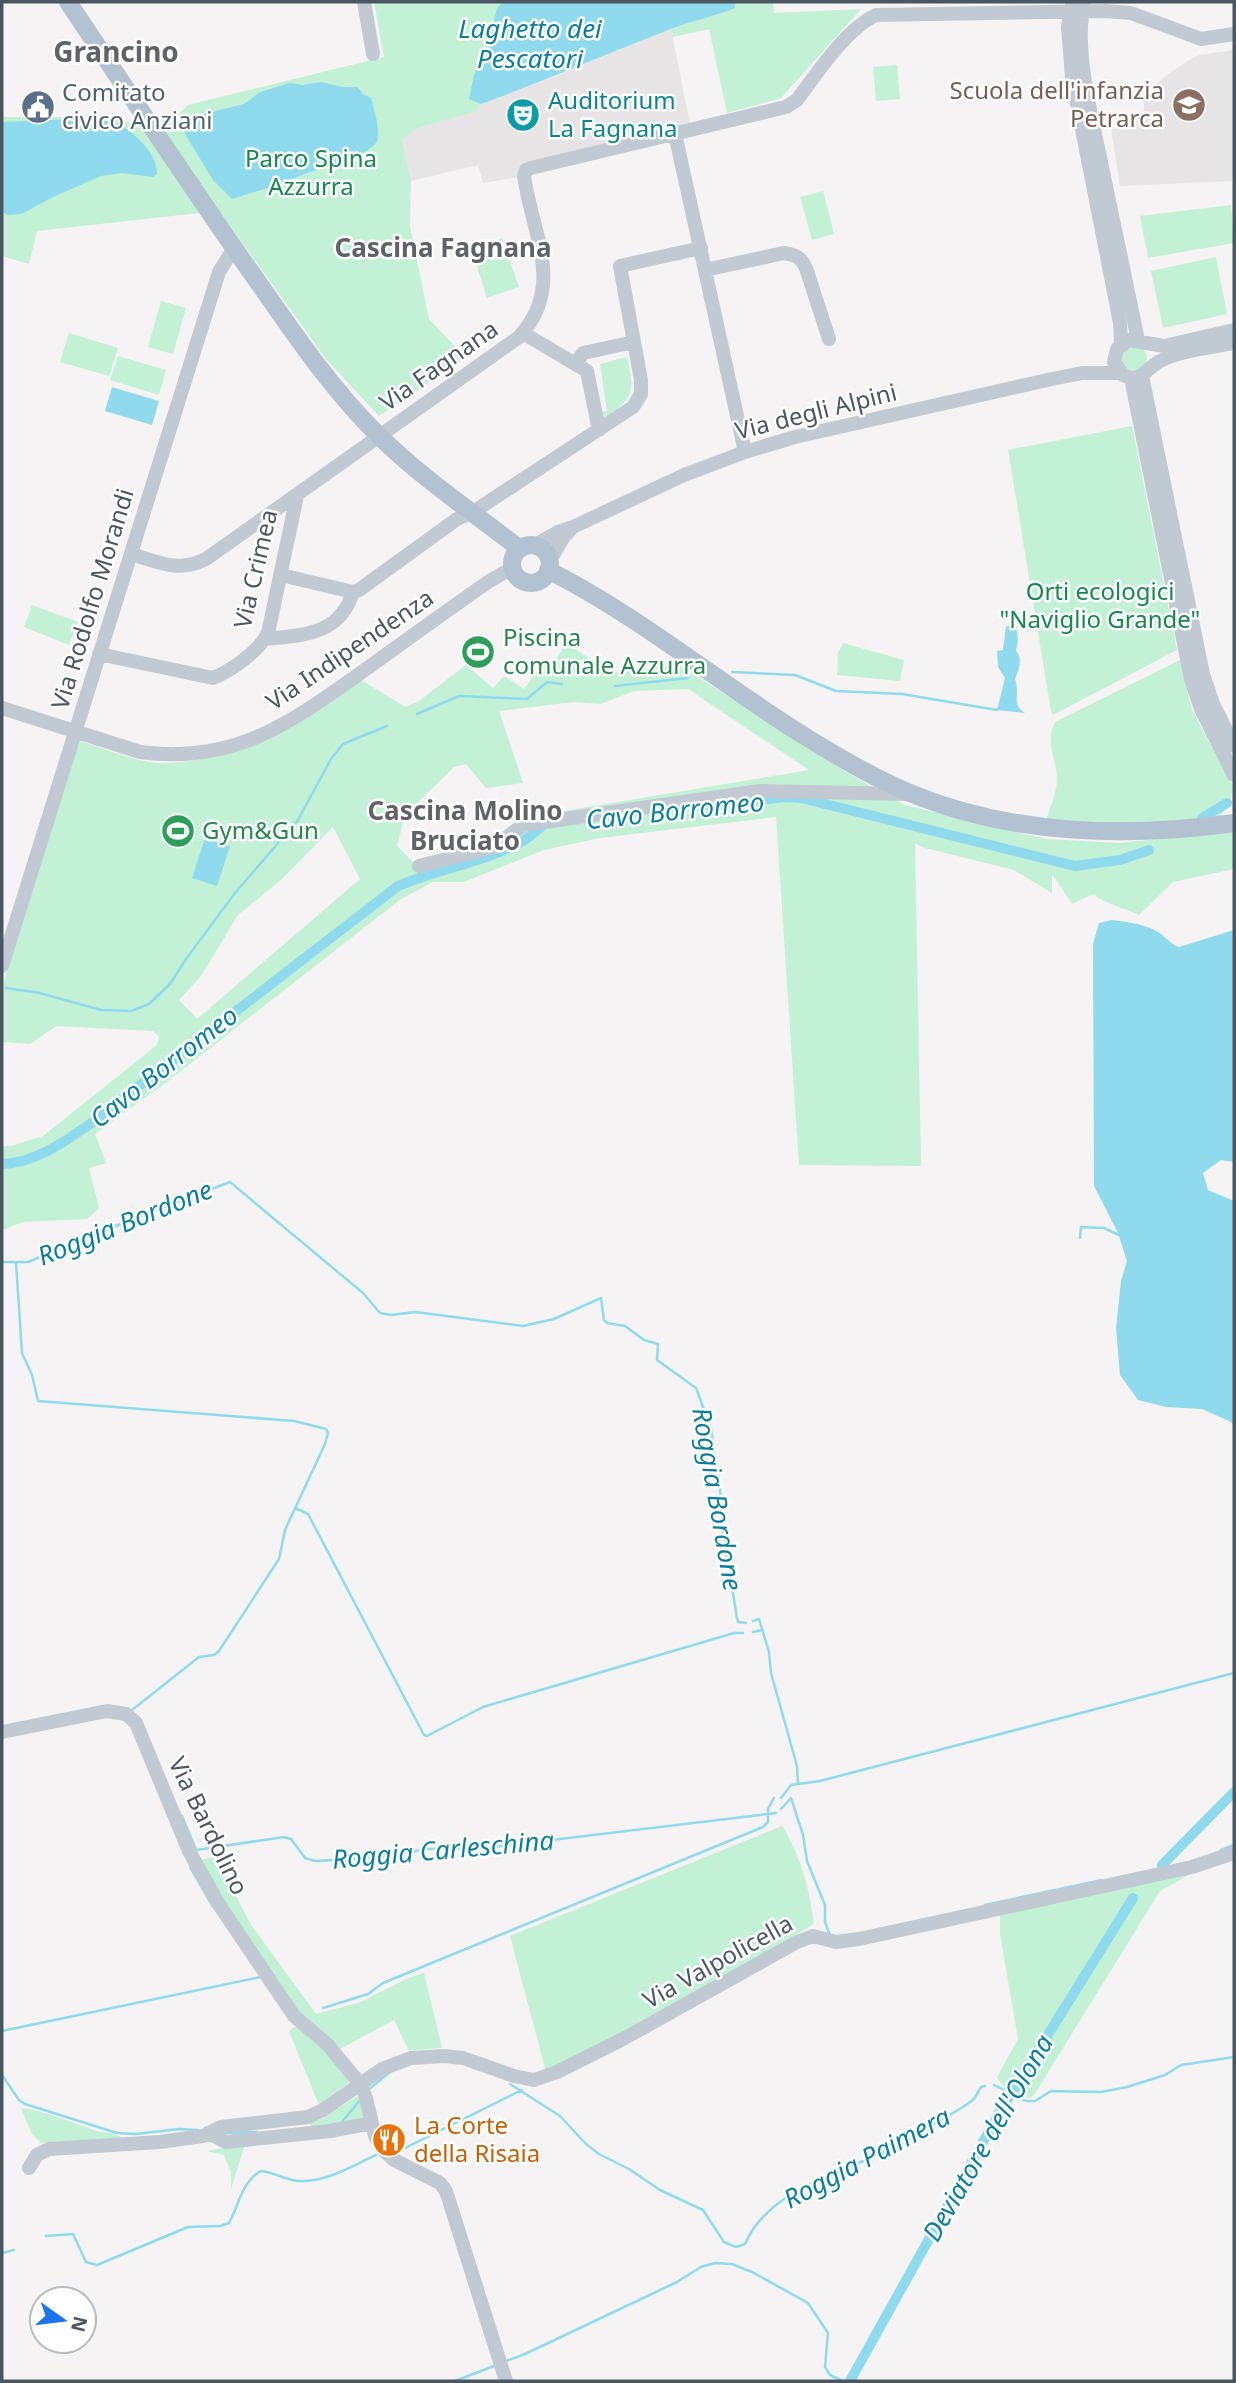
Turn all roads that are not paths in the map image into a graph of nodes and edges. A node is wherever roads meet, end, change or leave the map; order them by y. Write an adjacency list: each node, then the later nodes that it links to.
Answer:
1 (68, 2): 9 (main road)
2 (364, 2): 6 (street)
3 (986, 6): 4 (street); 7 (street)
4 (1077, 6): 5 (street); 15 (street); 17 (street)
5 (1234, 34)
6 (373, 54)
7 (675, 134): 8 (street); 12 (street, Via Fagnana)
8 (701, 247): 10 (street); 14 (street)
9 (234, 248): 22 (main road); 28 (street, Via Rodolfo Morandi)
10 (705, 270): 13 (street); 23 (street)
11 (1234, 330): 15 (street)
12 (523, 333): 18 (street); 22 (street, Via Fagnana)
13 (830, 339)
14 (634, 342): 18 (street); 21 (street)
15 (1142, 342): 17 (street); 20 (street)
16 (1234, 343): 20 (street, Via degli Alpini)
17 (1118, 349): 19 (street, Via degli Alpini); 20 (street)
18 (576, 363): 21 (street)
19 (1082, 373): 20 (street, Via degli Alpini); 23 (street, Via degli Alpini)
20 (1136, 374): 37 (street); 38 (street)
21 (599, 430): 25 (street)
22 (379, 436): 24 (street, Via Fagnana); 25 (main road)
23 (745, 452): 26 (street, Via degli Alpini)
24 (297, 496): 28 (street, Via Fagnana); 31 (street, Via Crimea)
25 (473, 512): 27 (main road); 32 (street)
26 (573, 527): 27 (street, Via degli Alpini); 29 (street)
27 (527, 547): 29 (main road); 30 (main road)
28 (131, 554): 34 (street, Via Rodolfo Morandi)
29 (549, 566): 30 (main road); 39 (main road)
30 (513, 570): 36 (street, Via Indipendenza)
31 (281, 575): 32 (street); 33 (street, Via Crimea)
32 (353, 592): 33 (street)
33 (266, 639): 34 (street, Via Crimea)
34 (99, 654): 36 (street, Via Rodolfo Morandi)
35 (2, 708): 36 (street, Via Indipendenza)
36 (76, 732): 42 (street, Via Rodolfo Morandi)
37 (1234, 746)
38 (1234, 775)
39 (913, 794): 40 (main road); 41 (street)
40 (1232, 819)
41 (419, 866)
42 (2, 966)
43 (2, 1732): 45 (street, Via Bardolino)
44 (1234, 1853): 45 (street, Via Valpolicella)
45 (361, 2085): 46 (street, Via Bardolino); 47 (street)
46 (372, 2123): 47 (street); 49 (street, Via Bardolino)
47 (208, 2133): 48 (street)
48 (29, 2168)
49 (506, 2381)

